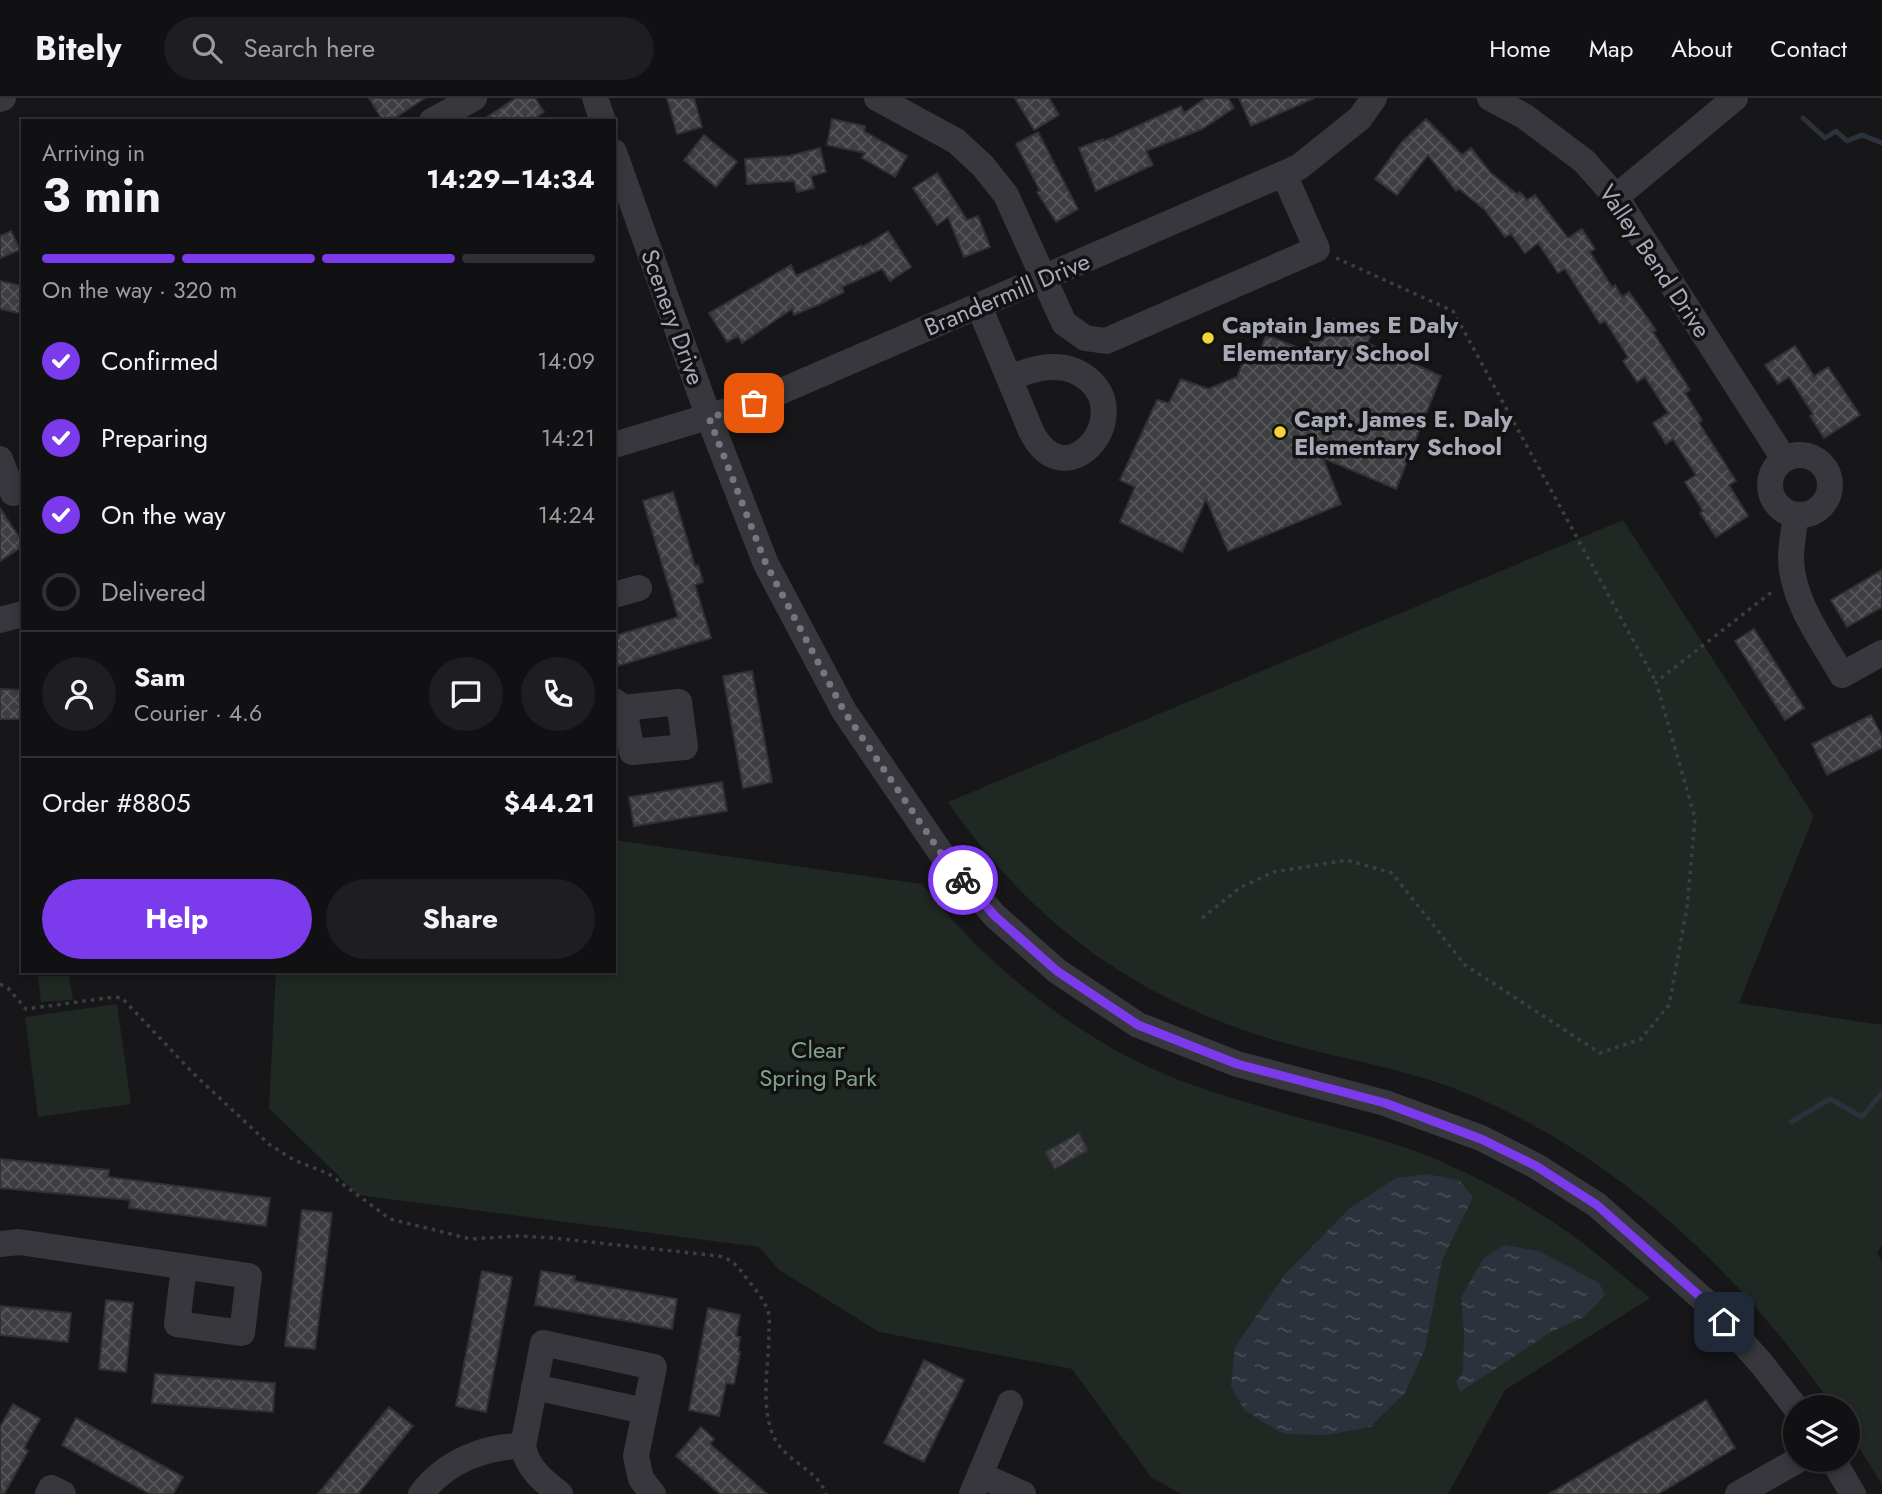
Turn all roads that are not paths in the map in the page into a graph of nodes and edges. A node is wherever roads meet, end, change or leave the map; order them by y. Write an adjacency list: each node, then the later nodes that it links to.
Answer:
1 (474, 98): 7 (street)
2 (595, 98): 8 (street)
3 (877, 98): 12 (street)
4 (1374, 98): 10 (street, Brandermill Drive)
5 (1490, 98): 11 (street, Valley Bend Drive)
6 (1735, 98): 11 (street)
7 (436, 119)
8 (602, 119)
9 (616, 158): 15 (street, Scenery Drive)
10 (1284, 174): 12 (street, Brandermill Drive); 12 (street)
11 (1616, 197): 18 (street, Valley Bend Drive)
12 (1045, 279): 13 (street, Brandermill Drive)
13 (979, 306): 14 (street); 15 (street, Brandermill Drive)
14 (1009, 378)
15 (709, 418): 16 (street, Brandermill Drive); 27 (street, Scenery Drive)
16 (616, 444)
17 (0, 459): 19 (street)
18 (1784, 459): 20 (street); 20 (street)
19 (13, 493)
20 (1796, 515): 23 (street)
21 (21, 615): 22 (street)
22 (0, 620)
23 (1882, 653)
24 (0, 1244): 25 (street)
25 (184, 1267)
26 (534, 1387): 29 (street); 29 (street); 30 (street)
27 (1786, 1395)
28 (1010, 1403): 33 (street)
29 (645, 1411): 39 (street)
30 (523, 1446): 37 (street); 38 (street)
31 (1783, 1470): 34 (street)
32 (1840, 1472): 41 (street)
33 (976, 1484): 40 (street)
34 (1751, 1491)
35 (48, 1494): 36 (street)
36 (63, 1494)
37 (421, 1494)
38 (560, 1494)
39 (653, 1494)
40 (1023, 1494)
41 (1853, 1494)

